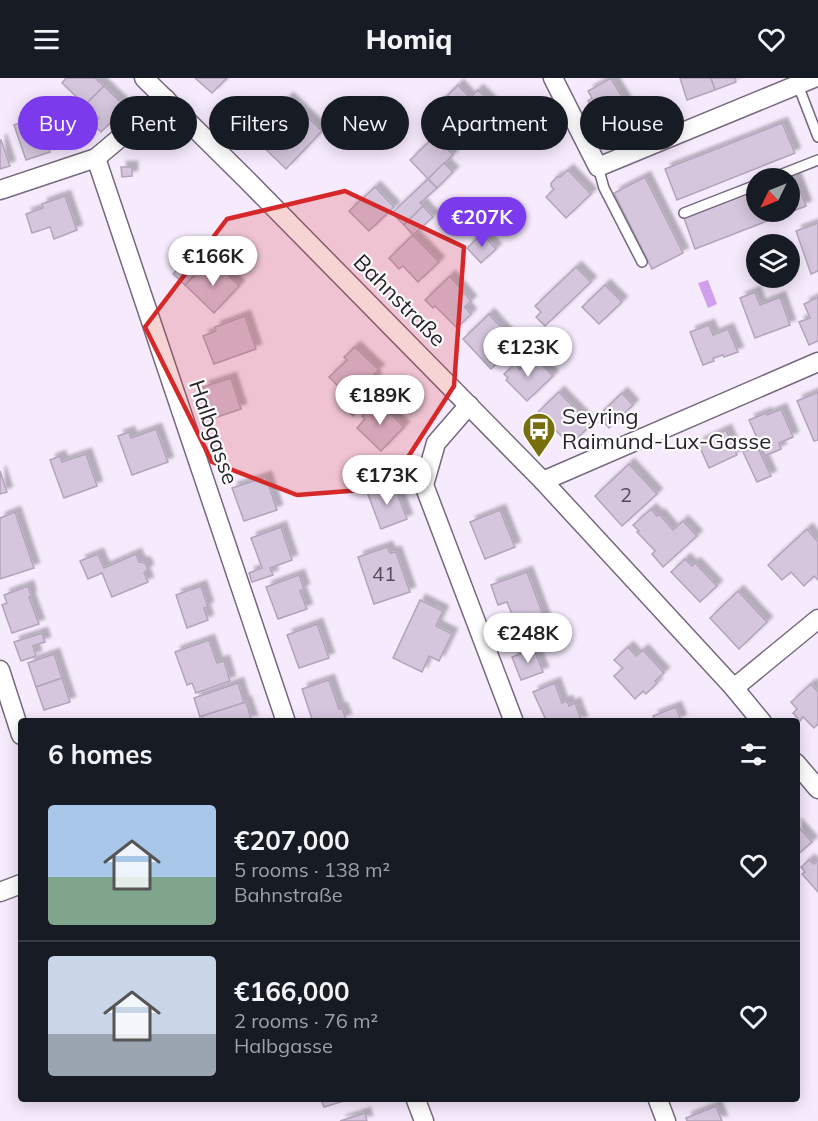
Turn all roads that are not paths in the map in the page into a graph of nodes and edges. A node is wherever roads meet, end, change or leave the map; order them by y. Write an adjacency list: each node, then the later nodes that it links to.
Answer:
1 (144, 78): 4 (street, Bahnstraße)
2 (553, 78): 10 (street)
3 (806, 81): 6 (lane); 10 (street)
4 (163, 96)
5 (197, 130): 17 (street, Bahnstraße)
6 (818, 137)
7 (110, 146): 8 (street)
8 (96, 158): 13 (street); 22 (street, Halbgasse)
9 (818, 160): 11 (lane)
10 (598, 167): 15 (lane)
11 (798, 168)
12 (746, 189): 14 (lane)
13 (0, 190)
14 (684, 213)
15 (642, 262)
16 (818, 362): 18 (street)
17 (469, 405): 18 (street, Bahnstraße); 23 (street)
18 (543, 481): 21 (street, Bahnstraße)
19 (818, 619): 21 (street)
20 (0, 670): 25 (street)
21 (734, 688): 24 (street, Bahnstraße)
22 (285, 718)
23 (512, 718)
24 (759, 718)
25 (18, 726)
26 (800, 768): 27 (street)
27 (818, 789)
28 (18, 885): 29 (street)
29 (0, 892)
30 (417, 1102): 32 (street)
31 (658, 1102): 33 (street)
32 (424, 1121)
33 (666, 1121)

